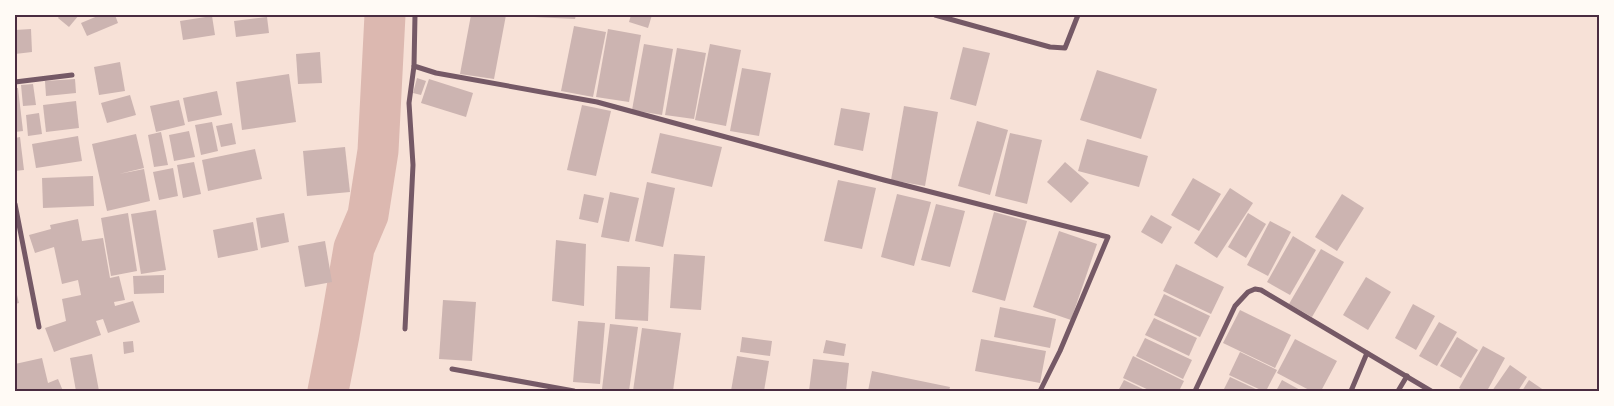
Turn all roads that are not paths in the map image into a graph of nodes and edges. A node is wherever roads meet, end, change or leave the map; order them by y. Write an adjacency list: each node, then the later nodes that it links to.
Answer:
1 (415, 15): 4 (street)
2 (935, 15): 3 (street)
3 (1078, 15)
4 (414, 66): 9 (street); 14 (street)
5 (72, 75): 6 (street)
6 (15, 82)
7 (15, 202): 8 (street)
8 (39, 327)
9 (405, 329)
10 (1367, 353): 12 (street); 15 (street); 16 (street)
11 (452, 369): 13 (street)
12 (1407, 376): 17 (street); 18 (street)
13 (574, 391)
14 (1040, 391)
15 (1195, 391)
16 (1351, 391)
17 (1398, 391)
18 (1431, 391)

